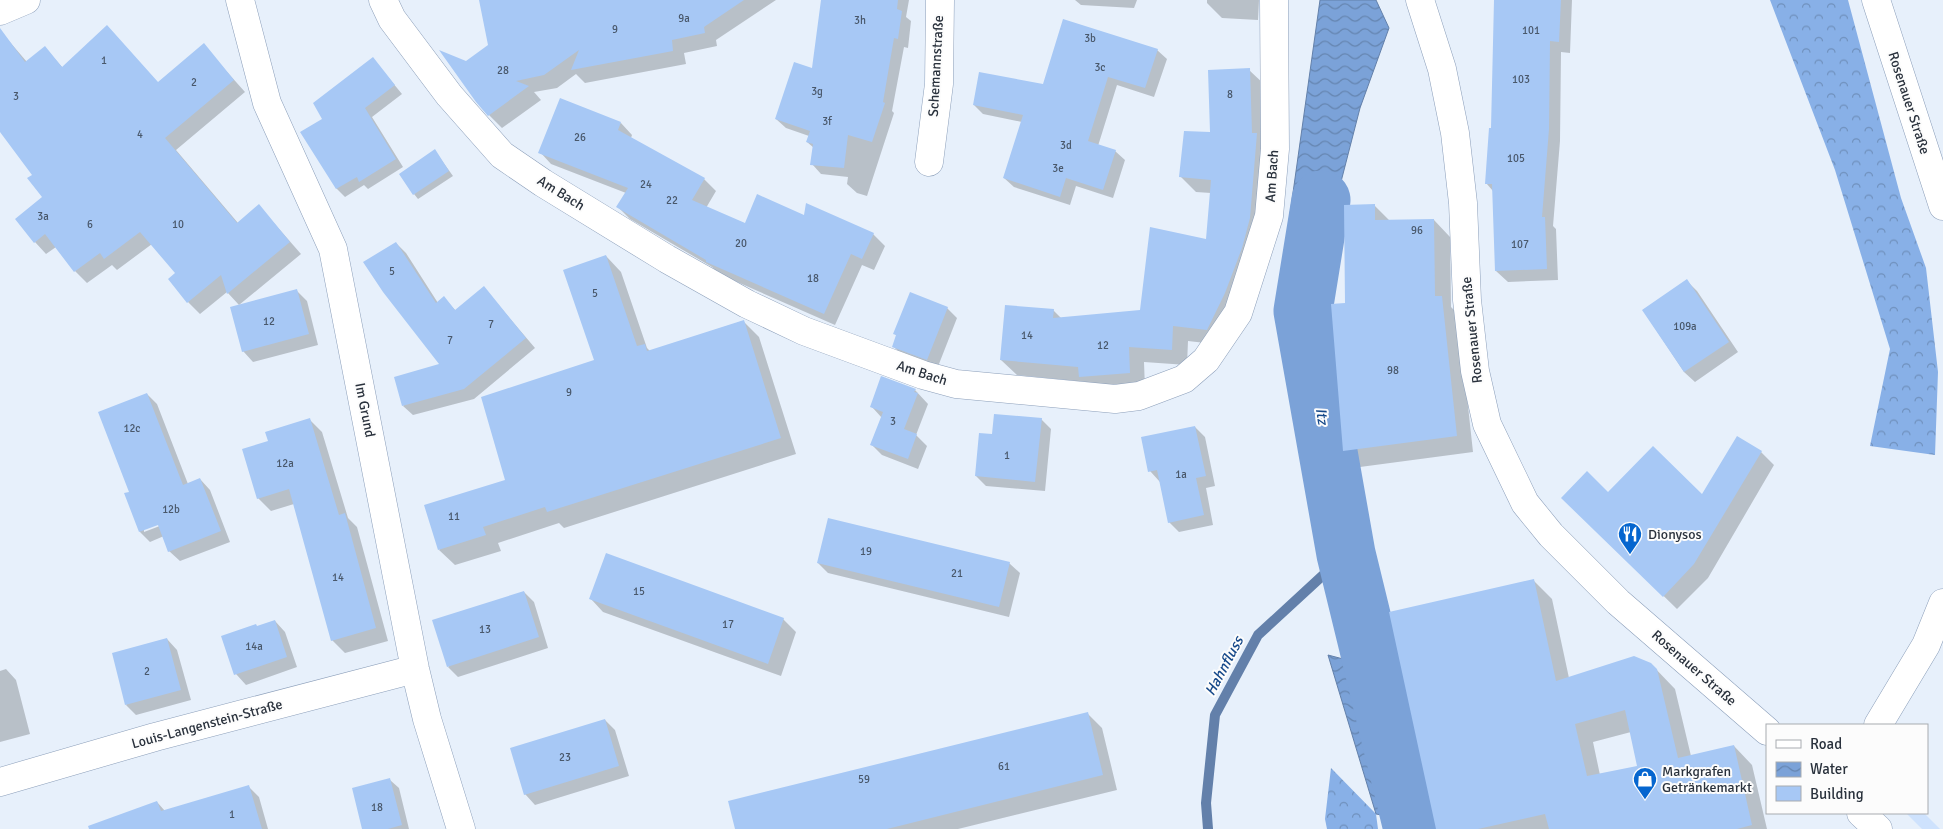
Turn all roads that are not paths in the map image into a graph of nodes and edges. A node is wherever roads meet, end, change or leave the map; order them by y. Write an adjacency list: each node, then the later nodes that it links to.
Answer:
1 (26, 0): 8 (street)
2 (240, 0): 12 (street, Im Grund)
3 (383, 0): 5 (street, Am Bach)
4 (940, 0): 9 (street, Schemannstraße)
5 (1274, 0)
6 (1420, 0): 14 (street, Rosenauer Straße)
7 (1876, 0): 10 (street, Rosenauer Straße)
8 (0, 11)
9 (928, 162)
10 (1943, 206)
11 (1943, 603): 13 (street)
12 (415, 669): 15 (street, Louis-Langenstein-Straße); 17 (street, Im Grund)
13 (1879, 724)
14 (1766, 730)
15 (0, 782)
16 (1861, 814): 18 (street)
17 (461, 829)
18 (1878, 829)

